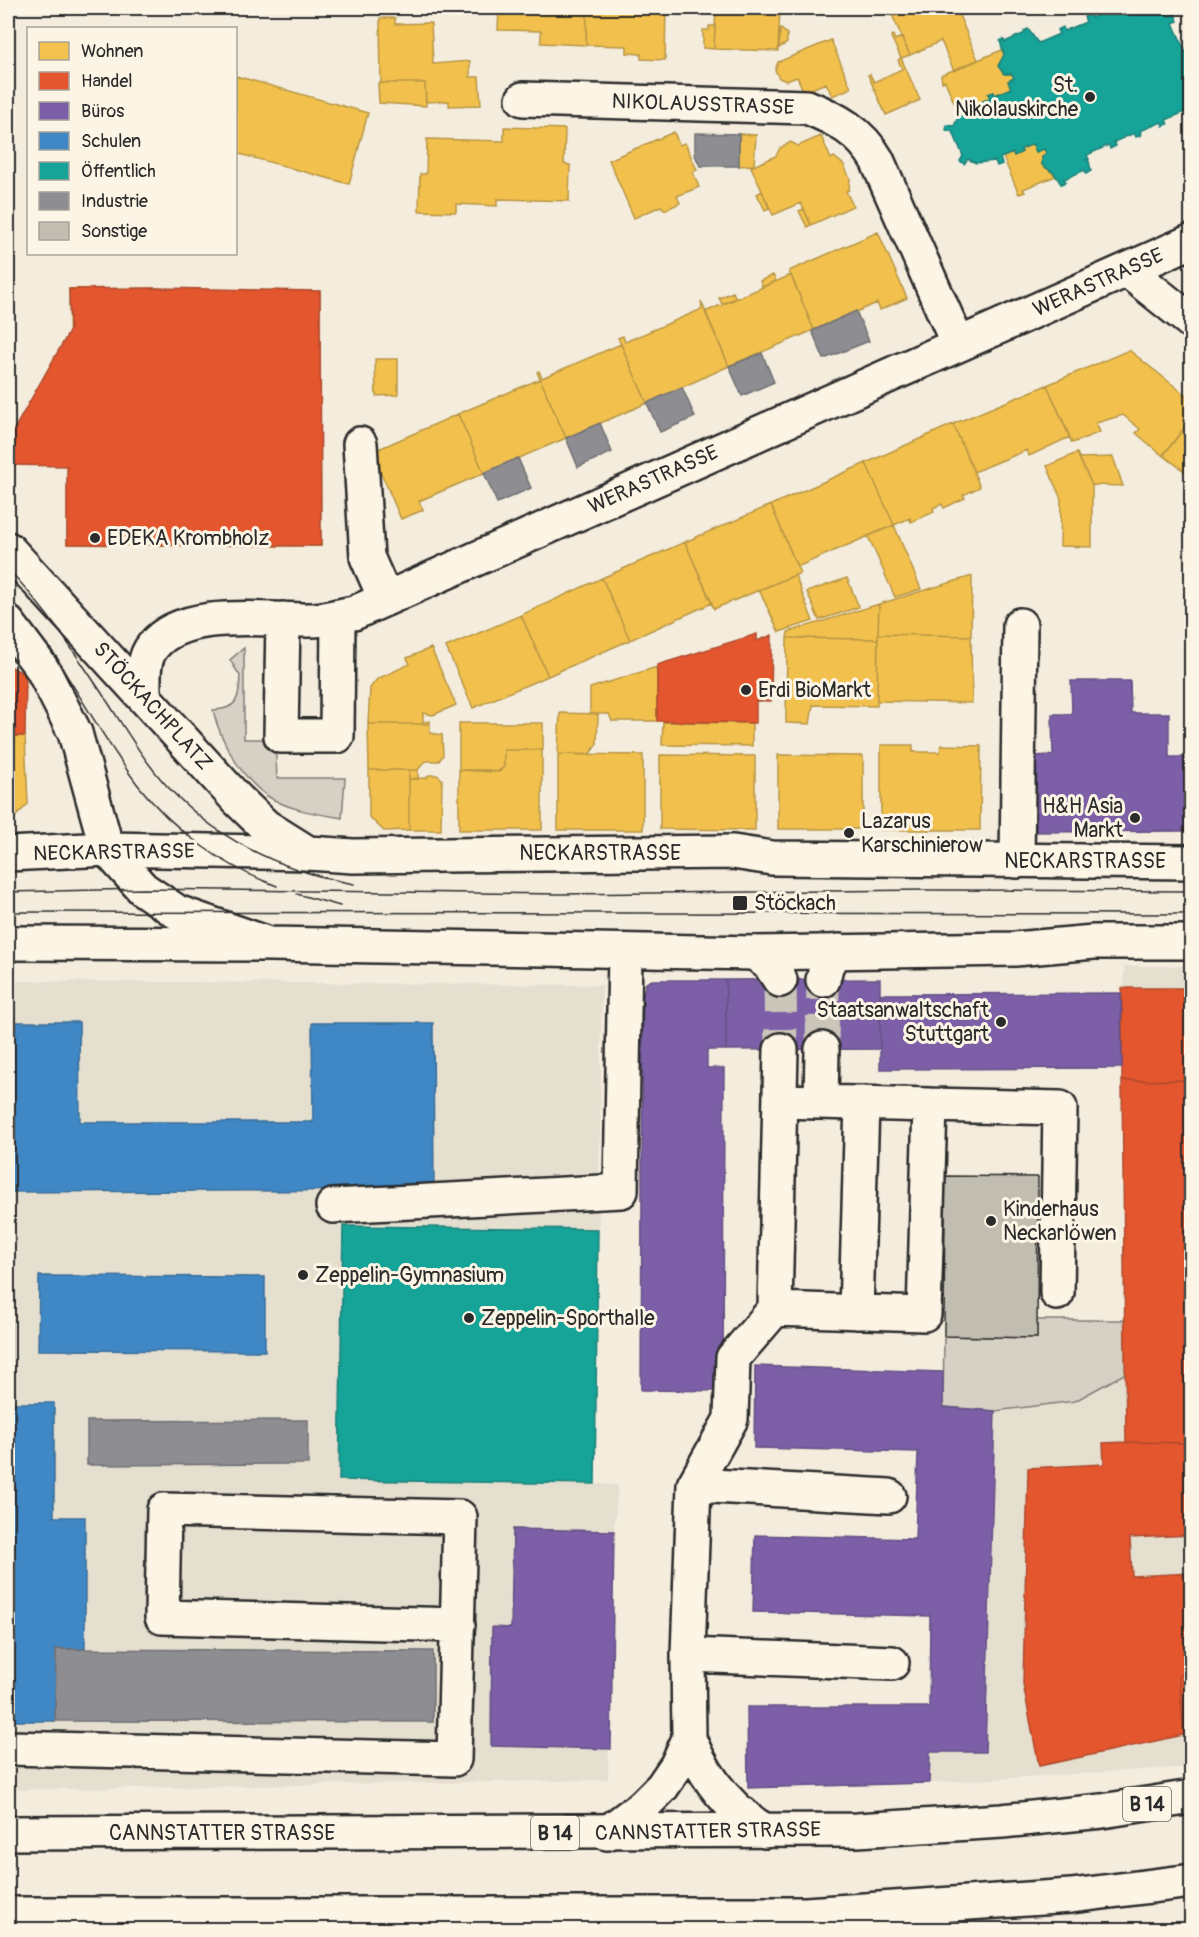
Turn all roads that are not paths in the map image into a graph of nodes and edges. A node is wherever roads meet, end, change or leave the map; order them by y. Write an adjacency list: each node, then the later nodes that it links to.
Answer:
1 (522, 99): 5 (main road, NIKOLAUSSTRASSE)
2 (1191, 241): 3 (main road, WERASTRASSE)
3 (1127, 270): 4 (main road); 5 (main road, WERASTRASSE)
4 (1191, 322)
5 (958, 344): 8 (main road, WERASTRASSE)
6 (360, 444): 8 (main road)
7 (8, 549): 13 (main road, STÖCKACHPLATZ)
8 (385, 598): 9 (main road, WERASTRASSE)
9 (338, 616): 12 (main road, WERASTRASSE); 12 (main road)
10 (8, 623): 14 (main road)
11 (1020, 625): 17 (main road)
12 (282, 634): 13 (main road, WERASTRASSE)
13 (144, 695): 15 (main road, STÖCKACHPLATZ)
14 (106, 849): 15 (main road, NECKARSTRASSE); 16 (main road, NECKARSTRASSE); 21 (main road)
15 (308, 853): 17 (main road, NECKARSTRASSE)
16 (8, 854)
17 (1017, 861): 18 (main road, NECKARSTRASSE)
18 (1191, 862)
19 (1191, 942): 23 (main road)
20 (8, 943): 21 (main road)
21 (268, 944): 22 (main road)
22 (625, 951): 24 (main road); 33 (main road)
23 (839, 951): 24 (main road); 26 (main road)
24 (755, 953): 25 (main road)
25 (780, 980)
26 (823, 980)
27 (822, 1049): 30 (main road)
28 (781, 1050): 29 (main road)
29 (781, 1101): 30 (main road); 35 (main road)
30 (821, 1102): 31 (main road)
31 (862, 1103): 32 (main road); 36 (main road)
32 (930, 1105): 34 (main road); 36 (main road)
33 (333, 1206)
34 (1057, 1293)
35 (775, 1309): 36 (main road); 37 (main road)
36 (856, 1312)
37 (694, 1485): 38 (main road); 40 (main road)
38 (889, 1496)
39 (458, 1625): 39 (main road); 43 (main road)
40 (688, 1655): 41 (main road); 42 (main road)
41 (892, 1663)
42 (689, 1739): 45 (main road); 47 (main road)
43 (8, 1748)
44 (1191, 1797): 45 (main road, CANNSTATTER STRASSE / B 14)
45 (765, 1831): 47 (main road, CANNSTATTER STRASSE / B 14)
46 (8, 1833): 47 (main road, CANNSTATTER STRASSE / B 14)
47 (607, 1833)
48 (1191, 1881): 49 (main road)
49 (8, 1914)

